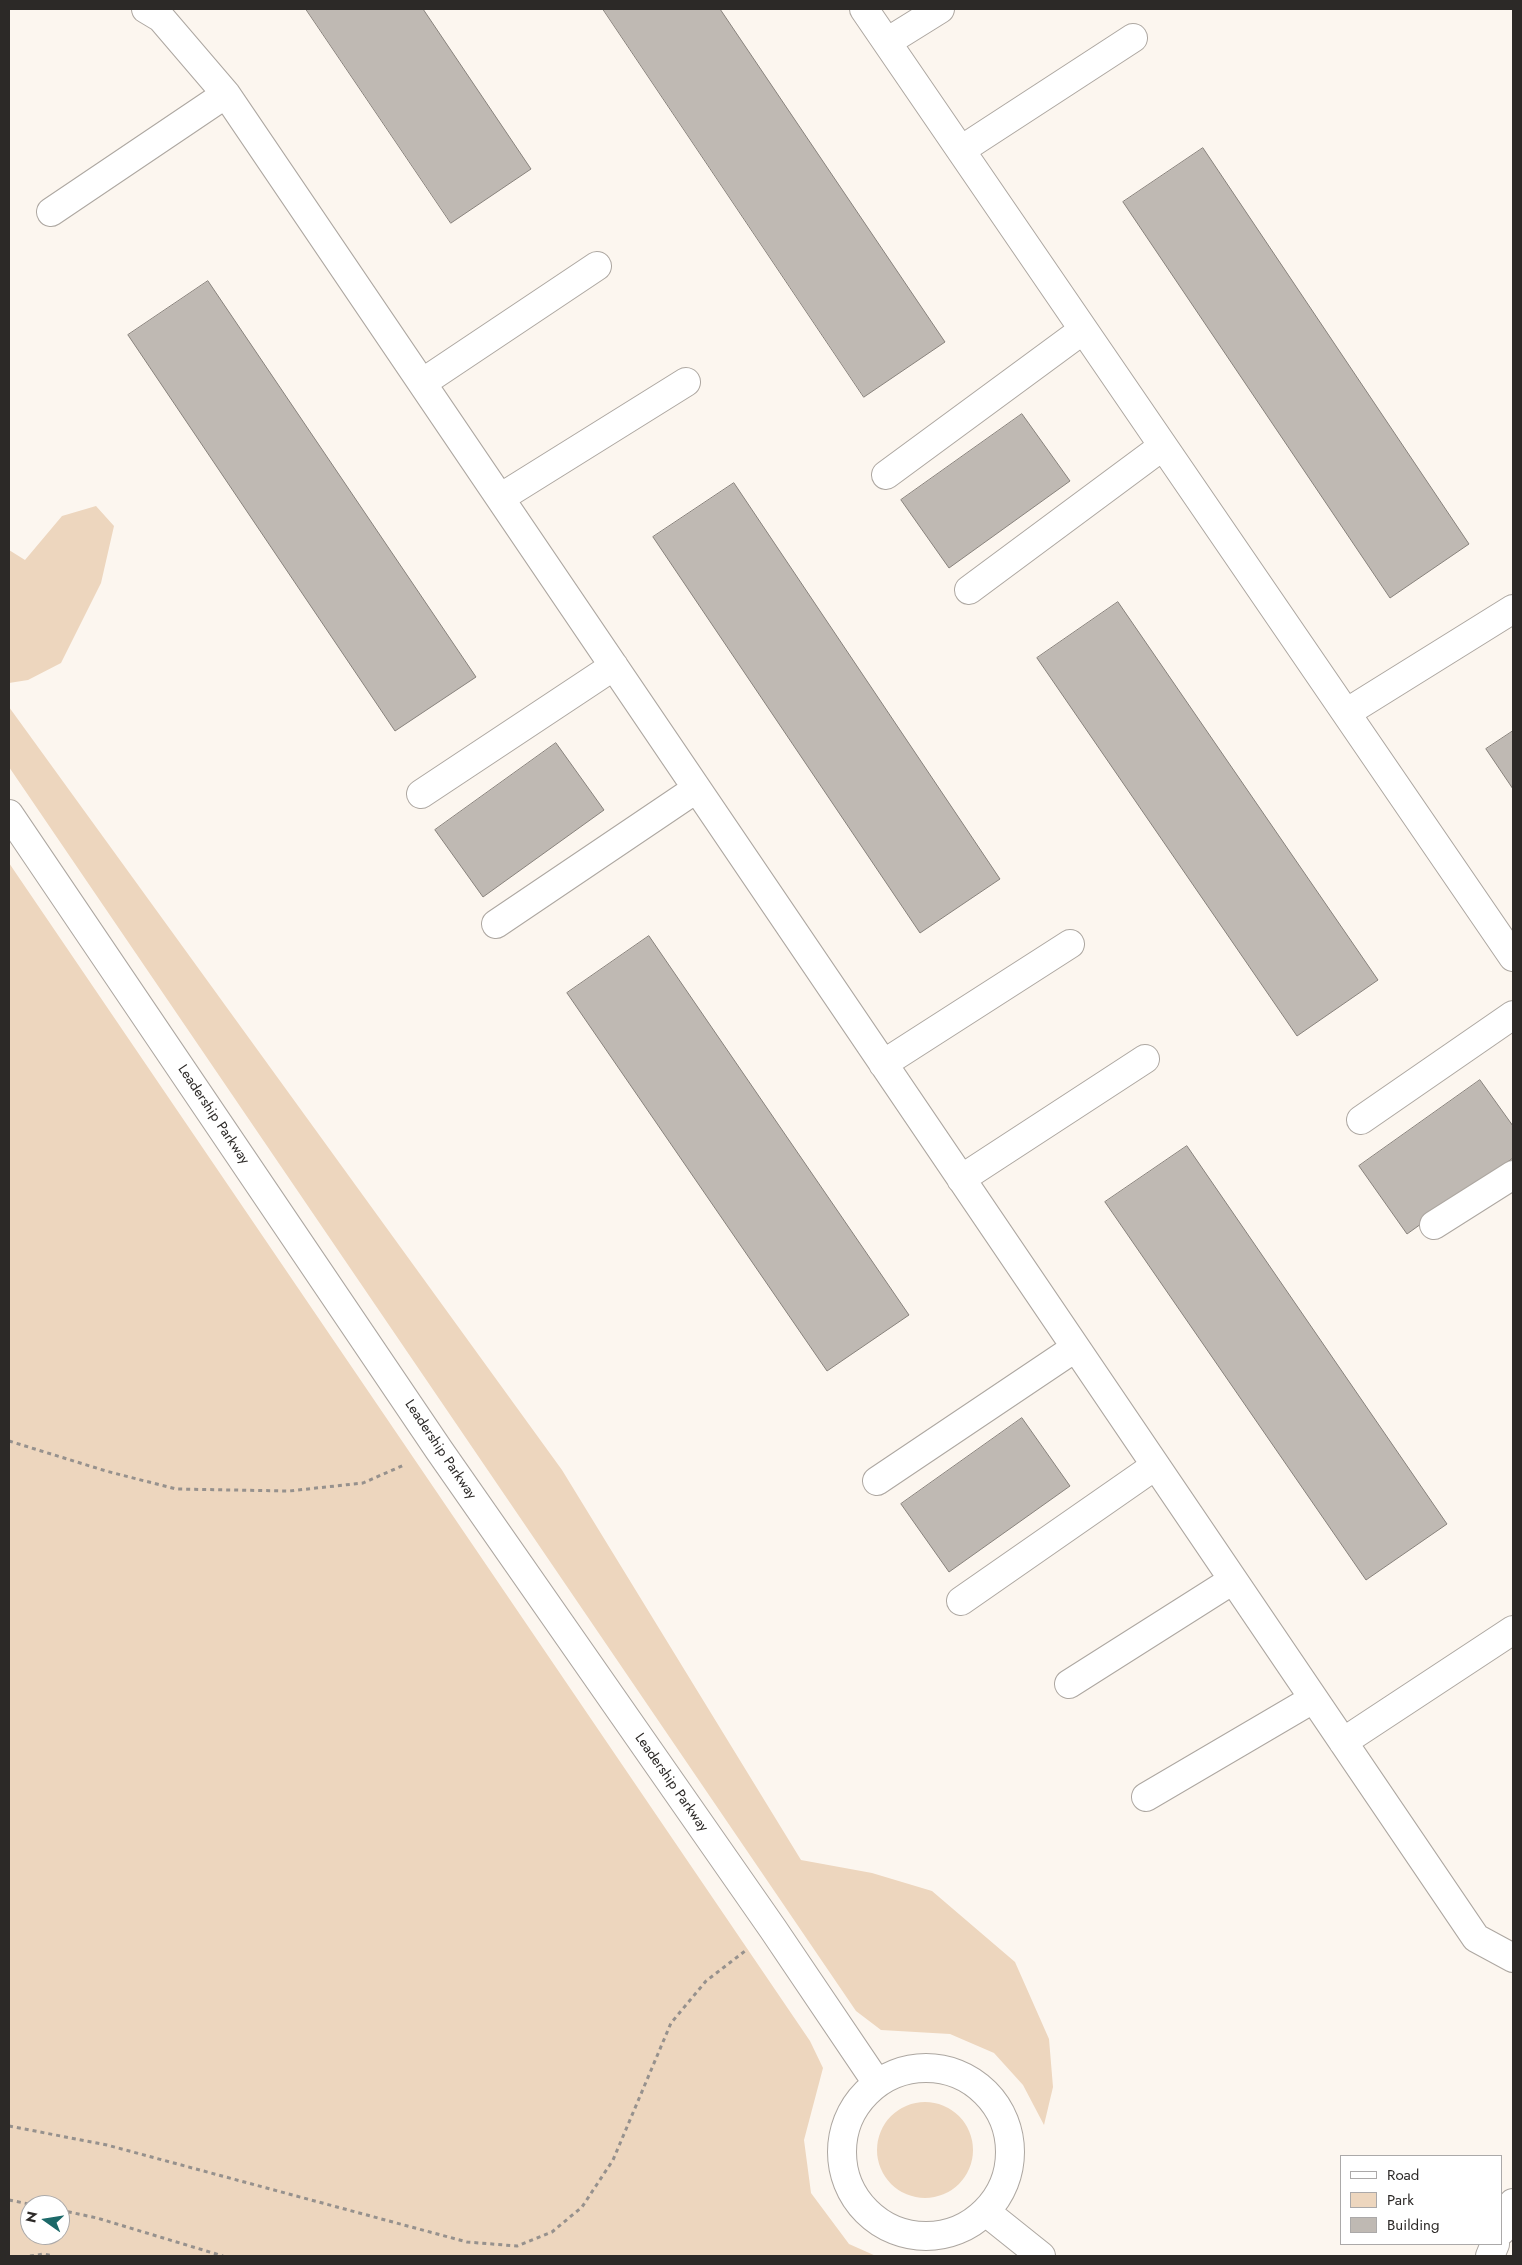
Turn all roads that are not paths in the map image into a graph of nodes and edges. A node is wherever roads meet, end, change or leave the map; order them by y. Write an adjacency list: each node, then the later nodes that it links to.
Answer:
1 (146, 9): 6 (street)
2 (864, 9): 5 (street)
3 (940, 9): 5 (street)
4 (1133, 38): 7 (street)
5 (887, 42): 7 (street)
6 (226, 94): 8 (street); 12 (street)
7 (960, 150): 10 (street)
8 (51, 212)
9 (597, 266): 12 (street)
10 (1083, 330): 13 (street); 14 (street)
11 (686, 382): 15 (street)
12 (422, 383): 15 (street)
13 (1162, 446): 16 (street); 19 (street)
14 (886, 475)
15 (500, 498): 18 (street)
16 (969, 590)
17 (1513, 609): 19 (street)
18 (614, 666): 20 (street); 21 (street)
19 (1346, 713): 25 (street)
20 (696, 788): 23 (street); 28 (street)
21 (422, 794)
22 (9, 814): 44 (street, Leadership Parkway)
23 (496, 924)
24 (1070, 944): 28 (street)
25 (1513, 957)
26 (1513, 1015): 29 (street)
27 (1145, 1059): 31 (street)
28 (883, 1064): 31 (street)
29 (1360, 1120)
30 (1513, 1175): 32 (street)
31 (961, 1179): 33 (street)
32 (1434, 1225)
33 (1075, 1348): 34 (street); 35 (street)
34 (1155, 1466): 36 (street); 37 (street)
35 (877, 1481)
36 (1233, 1580): 39 (street); 40 (street)
37 (961, 1601)
38 (1513, 1630): 41 (street)
39 (1069, 1684)
40 (1313, 1698): 41 (street); 42 (street)
41 (1343, 1742): 43 (street)
42 (1146, 1797)
43 (1513, 1958)
44 (877, 2083): 46 (street); 46 (street)
45 (1513, 2203): 47 (street)
46 (986, 2212): 48 (street)
47 (1502, 2229)
48 (1042, 2256)

